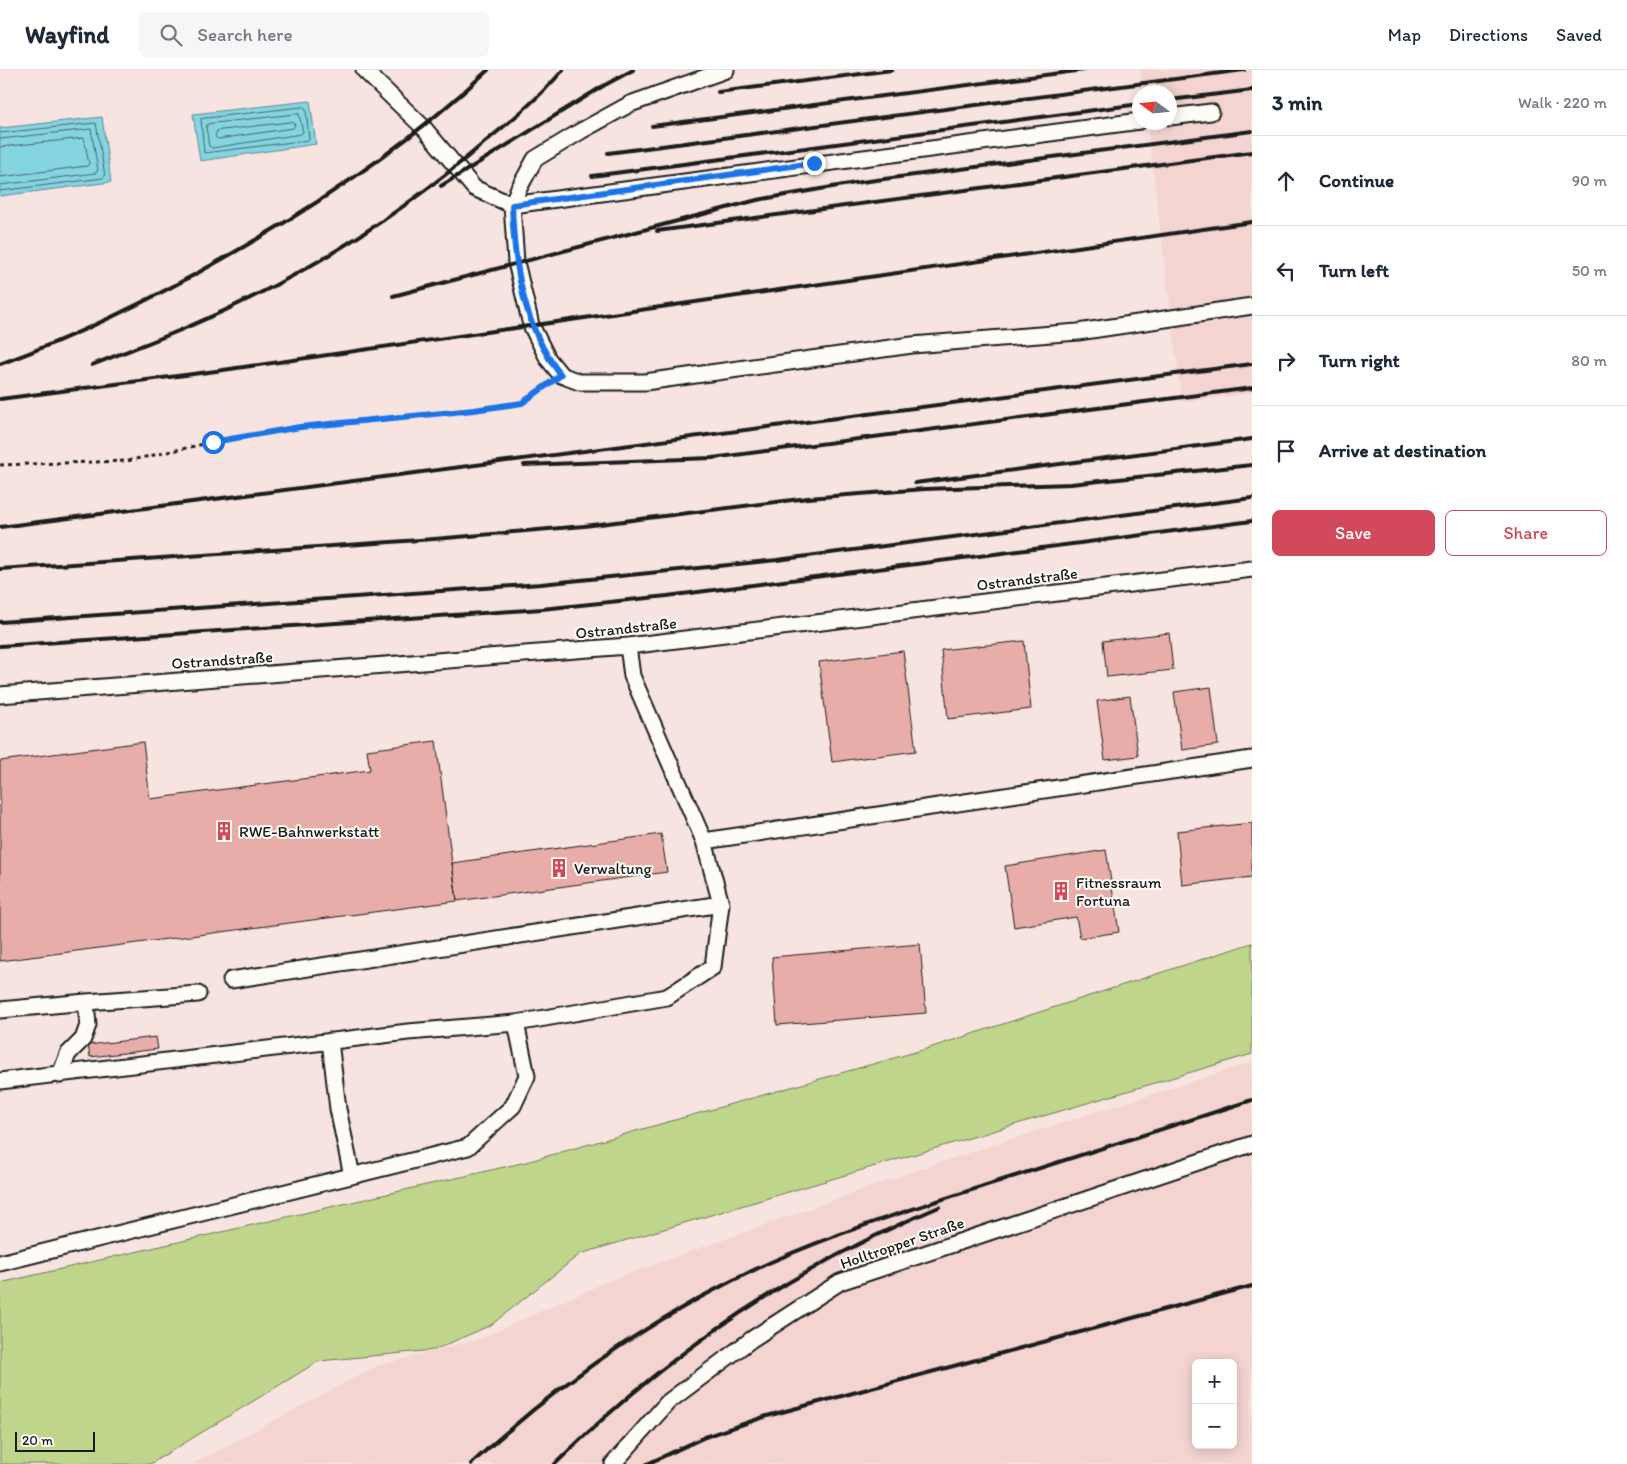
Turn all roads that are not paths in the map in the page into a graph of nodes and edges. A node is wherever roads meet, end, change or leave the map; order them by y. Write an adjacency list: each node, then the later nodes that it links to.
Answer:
1 (364, 70): 6 (lane)
2 (726, 70): 6 (lane)
3 (1211, 112): 4 (lane)
4 (1177, 117)
5 (1132, 122): 6 (lane)
6 (512, 205): 7 (lane)
7 (1252, 306)
8 (1252, 569): 9 (lane, Ostrandstraße)
9 (628, 646): 10 (lane, Ostrandstraße); 12 (lane)
10 (0, 695)
11 (1252, 759): 12 (lane)
12 (704, 841): 13 (lane)
13 (720, 904): 14 (lane); 18 (lane)
14 (231, 980)
15 (198, 994): 16 (lane)
16 (86, 1002): 17 (lane); 20 (lane)
17 (0, 1010)
18 (516, 1023): 19 (lane); 23 (lane)
19 (330, 1042): 20 (lane); 23 (lane)
20 (60, 1075): 21 (lane)
21 (0, 1082)
22 (1252, 1144): 25 (lane, Holltropper Straße)
23 (352, 1176): 24 (lane)
24 (0, 1263)
25 (613, 1464)

